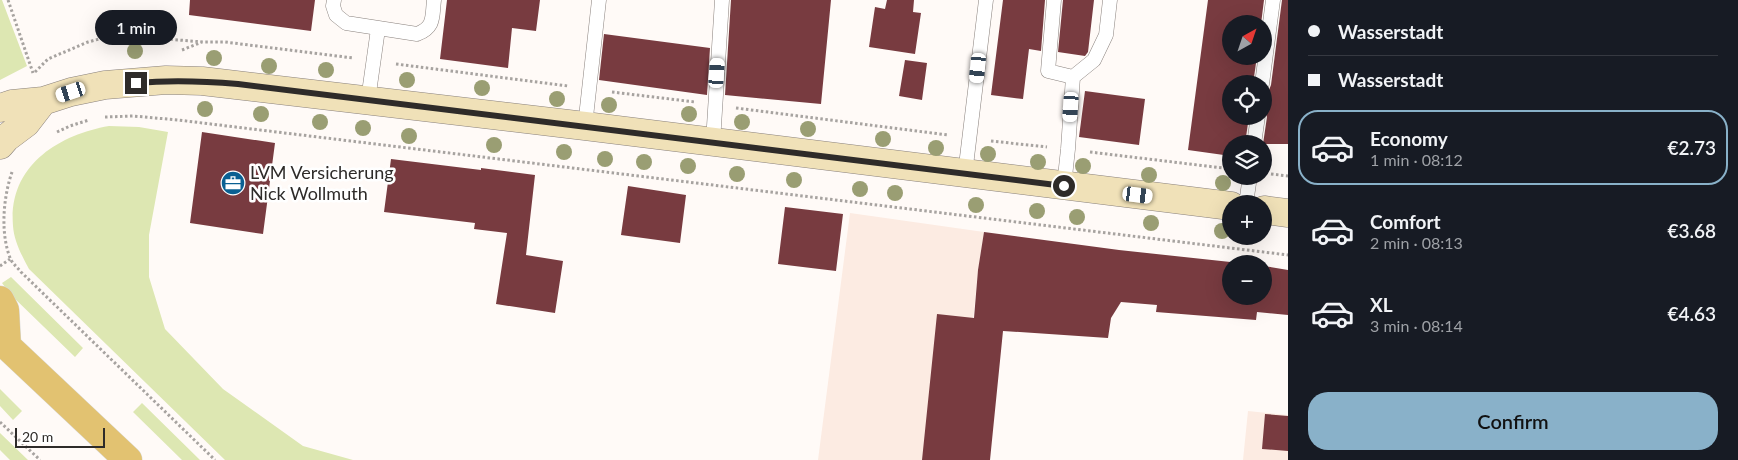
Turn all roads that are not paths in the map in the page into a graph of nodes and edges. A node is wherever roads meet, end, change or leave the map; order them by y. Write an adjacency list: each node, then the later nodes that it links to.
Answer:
1 (334, 0): 9 (lane)
2 (434, 0): 9 (lane)
3 (599, 0): 15 (lane)
4 (722, 0): 16 (lane)
5 (986, 0): 18 (lane)
6 (1054, 0): 11 (lane)
7 (1110, 0): 11 (lane)
8 (1272, 0): 10 (lane)
9 (378, 29): 12 (lane)
10 (1263, 75)
11 (1073, 77): 19 (lane)
12 (368, 100): 13 (main road); 15 (main road)
13 (43, 101): 14 (main road); 17 (main road)
14 (0, 108)
15 (585, 126): 16 (main road)
16 (713, 142): 18 (main road)
17 (0, 145)
18 (965, 174): 19 (main road)
19 (1064, 186): 20 (main road)
20 (1222, 205)
21 (1272, 211): 22 (main road)
22 (1288, 213)
23 (0, 300): 24 (main road)
24 (4, 344): 25 (main road)
25 (128, 460)

